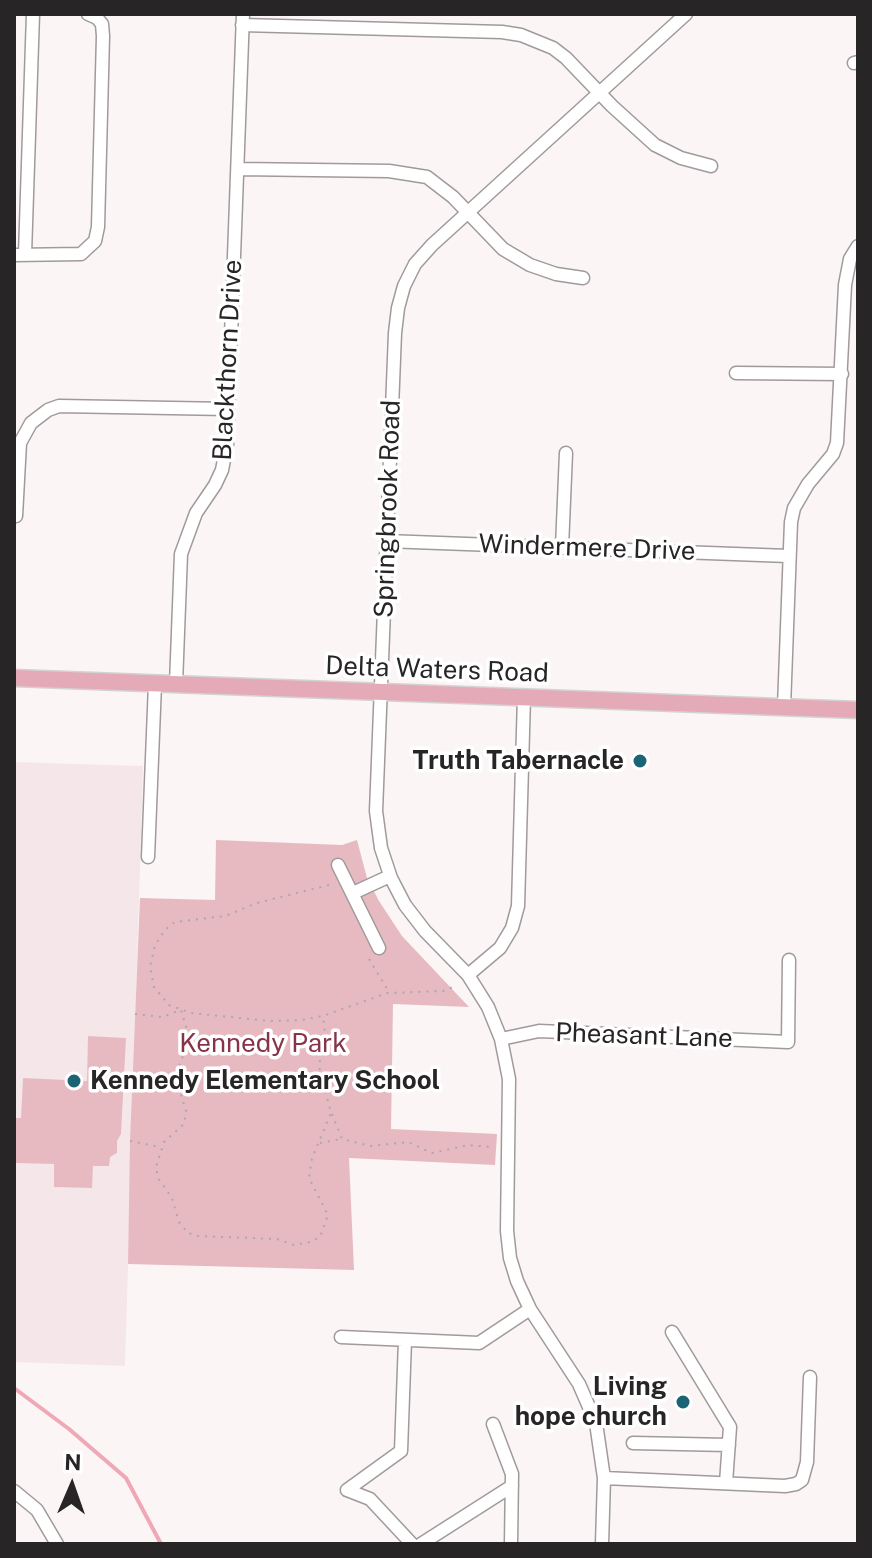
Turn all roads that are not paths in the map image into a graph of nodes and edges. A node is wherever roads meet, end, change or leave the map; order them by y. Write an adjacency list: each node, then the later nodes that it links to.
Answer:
1 (33, 14): 10 (street)
2 (88, 14): 10 (street)
3 (686, 14): 5 (street, Springbrook Road)
4 (242, 20): 5 (street); 7 (street, Blackthorn Drive)
5 (600, 93): 6 (street); 8 (street, Springbrook Road)
6 (711, 166)
7 (238, 169): 8 (street); 14 (street, Blackthorn Drive)
8 (468, 212): 11 (street); 17 (street, Springbrook Road)
9 (858, 246): 13 (street)
10 (20, 254)
11 (583, 278)
12 (736, 373): 13 (street)
13 (842, 374): 19 (street)
14 (227, 409): 16 (street); 22 (street, Blackthorn Drive)
15 (566, 453): 18 (street)
16 (16, 516)
17 (386, 541): 18 (street, Windermere Drive); 23 (street, Springbrook Road)
18 (562, 547): 19 (street, Windermere Drive)
19 (788, 556): 25 (street)
20 (14, 678): 21 (main road, Delta Waters Road)
21 (155, 684): 22 (main road, Delta Waters Road); 27 (street)
22 (176, 684): 23 (main road, Delta Waters Road)
23 (380, 692): 24 (main road, Delta Waters Road); 29 (street, Springbrook Road)
24 (524, 697): 25 (main road, Delta Waters Road); 33 (street)
25 (784, 707): 26 (main road, Delta Waters Road)
26 (858, 710)
27 (148, 857)
28 (338, 865): 30 (street)
29 (390, 876): 30 (street); 33 (street, Springbrook Road)
30 (353, 893): 31 (street)
31 (379, 948)
32 (789, 960): 34 (street, Pheasant Lane)
33 (468, 975): 34 (street, Springbrook Road)
34 (501, 1039): 35 (street, Springbrook Road)
35 (530, 1309): 38 (street); 43 (street, Springbrook Road)
36 (672, 1332): 42 (street)
37 (341, 1337): 38 (street)
38 (405, 1340): 48 (street)
39 (810, 1377): 44 (street)
40 (493, 1424): 45 (street)
41 (633, 1443): 42 (street)
42 (729, 1445): 44 (street)
43 (604, 1478): 44 (street); 51 (street, Springbrook Road)
44 (726, 1483)
45 (512, 1486): 49 (street); 50 (street)
46 (14, 1491): 47 (street)
47 (57, 1544)
48 (412, 1544)
49 (421, 1544)
50 (511, 1544)
51 (602, 1544)

